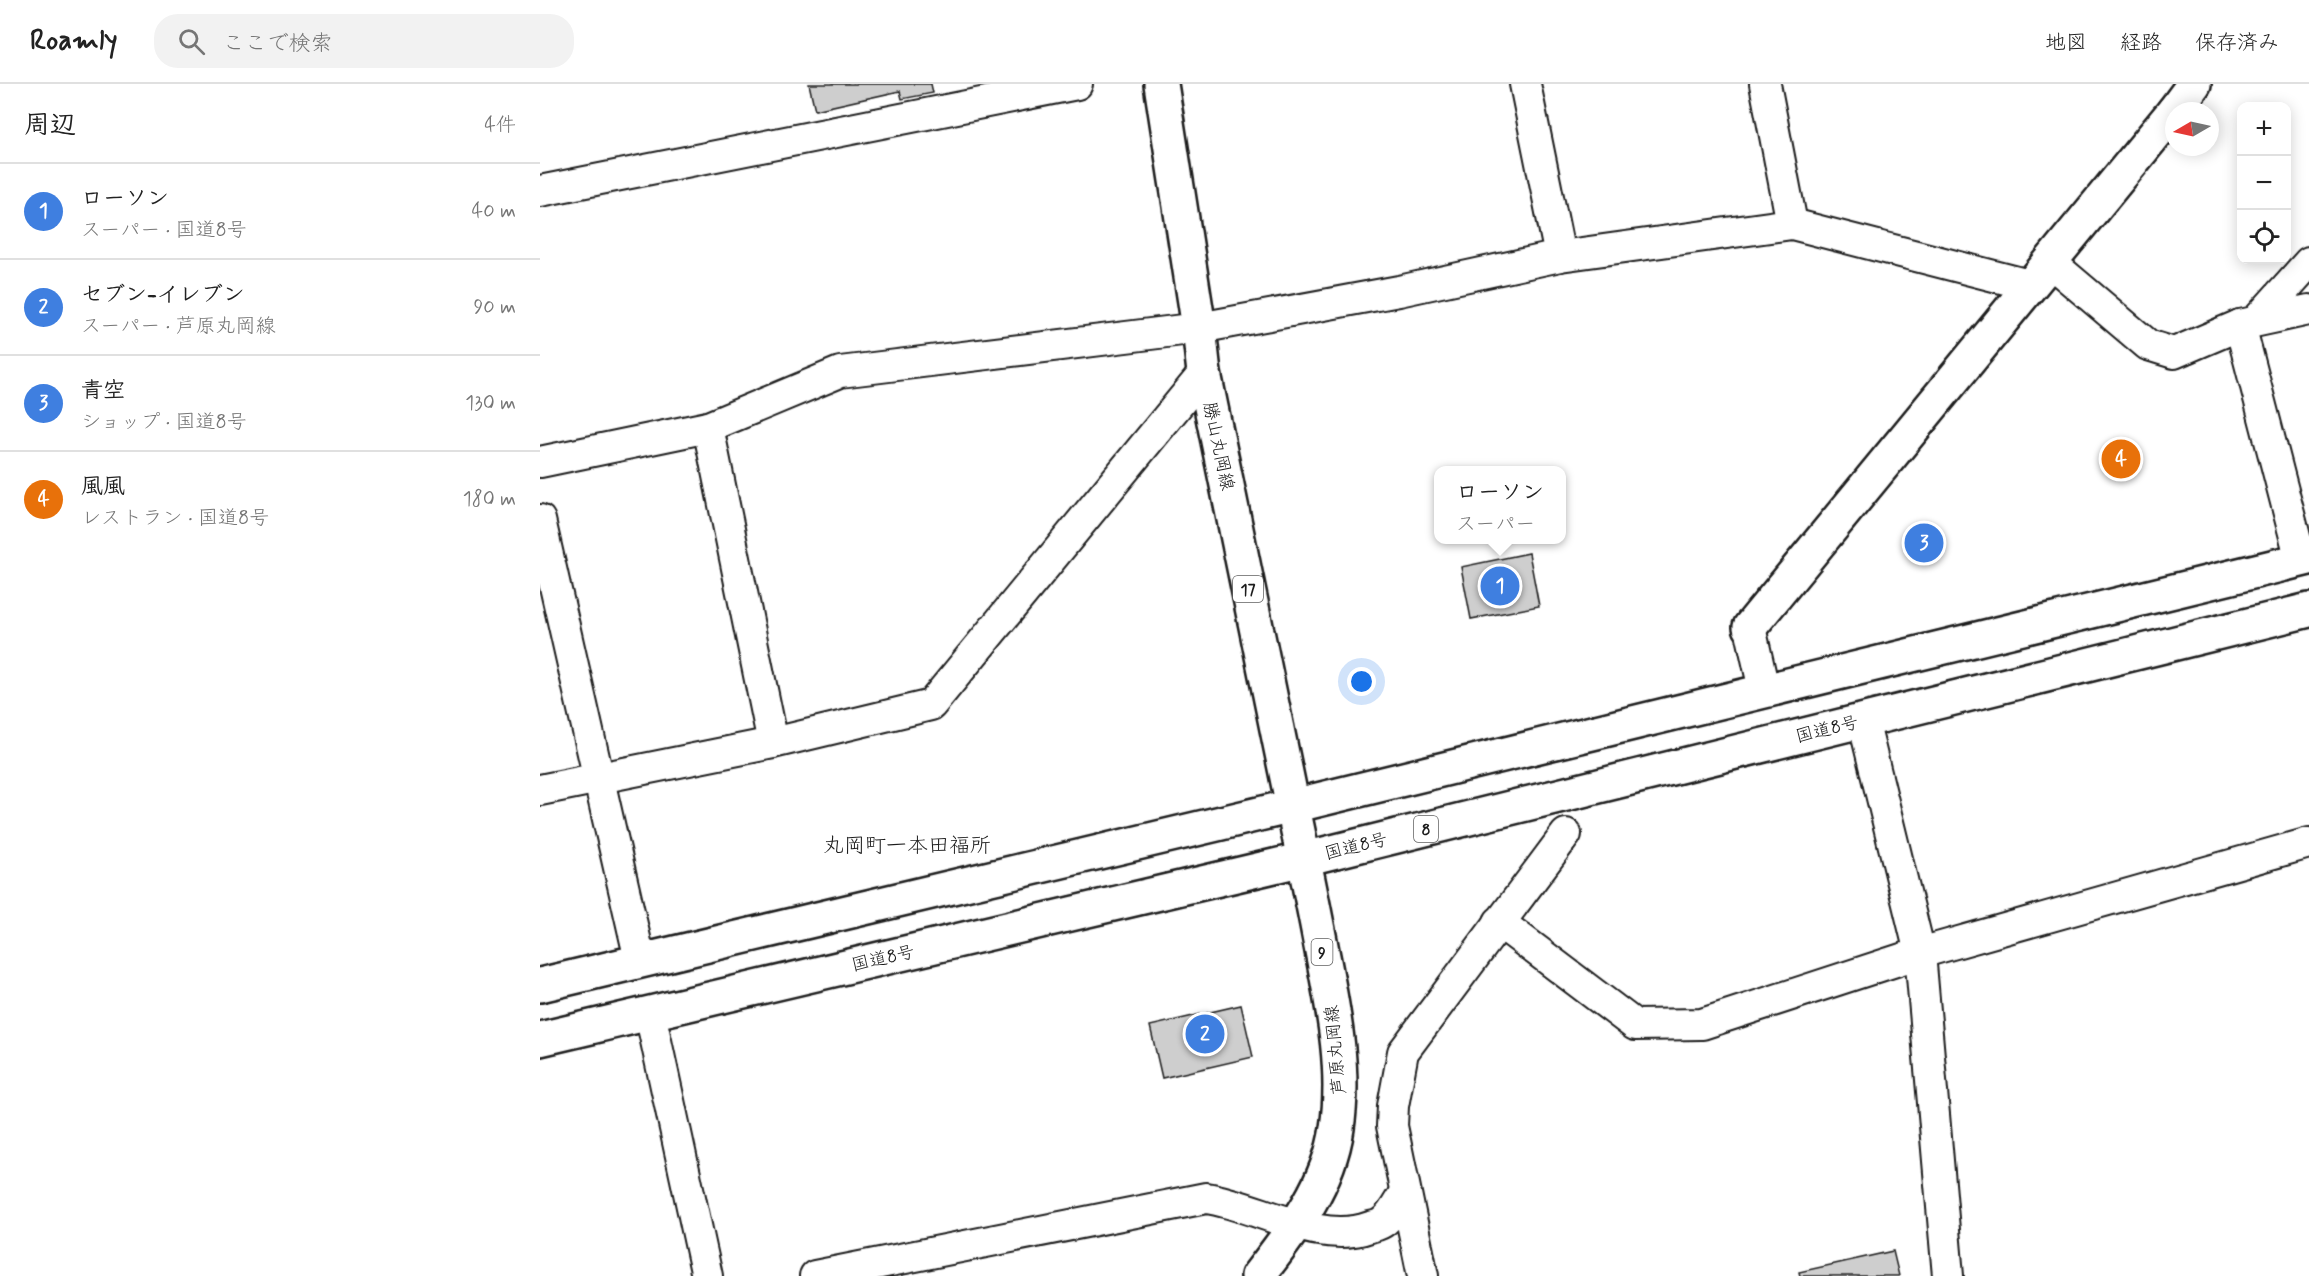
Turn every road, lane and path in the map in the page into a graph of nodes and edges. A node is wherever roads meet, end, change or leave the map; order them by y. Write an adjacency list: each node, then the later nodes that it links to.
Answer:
1 (1077, 84): 8 (street)
2 (1161, 84): 15 (main road, 勝山丸岡線 / 17)
3 (1525, 84): 10 (street)
4 (1765, 84): 9 (street)
5 (2194, 84): 6 (main road)
6 (2181, 102)
7 (2165, 122): 12 (main road)
8 (540, 191)
9 (1792, 224): 10 (street); 12 (street)
10 (1560, 256): 15 (street)
11 (2309, 262): 14 (street)
12 (2039, 274): 14 (street); 22 (main road)
13 (2309, 309): 14 (street)
14 (2248, 322): 20 (street)
15 (1199, 328): 16 (main road, 勝山丸岡線 / 17); 17 (street)
16 (1204, 373): 25 (street); 28 (main road, 勝山丸岡線 / 17)
17 (708, 427): 18 (street); 25 (street)
18 (540, 462)
19 (540, 520): 26 (street)
20 (2305, 559): 23 (main road)
21 (2309, 610): 24 (main road, 国道8号 / 8)
22 (1750, 627): 23 (street)
23 (1764, 690): 28 (main road)
24 (1863, 720): 31 (main road, 国道8号 / 8); 33 (street)
25 (773, 743): 26 (street)
26 (599, 777): 27 (street); 34 (street)
27 (540, 790)
28 (1293, 806): 31 (main road, 芦原丸岡線 / 9); 34 (main road)
29 (1566, 834): 32 (street)
30 (2309, 843): 33 (street)
31 (1304, 859): 36 (main road, 国道8号 / 8); 39 (main road, 芦原丸岡線 / 9)
32 (1499, 922): 33 (street); 38 (street)
33 (1920, 953): 44 (street)
34 (640, 960): 35 (main road)
35 (540, 985)
36 (650, 1013): 37 (main road, 国道8号 / 8); 40 (street)
37 (540, 1039)
38 (1405, 1192): 39 (street); 43 (street)
39 (1298, 1224): 41 (street); 42 (main road, 芦原丸岡線 / 9)
40 (708, 1276)
41 (815, 1276)
42 (1258, 1276)
43 (1423, 1276)
44 (1947, 1276)

